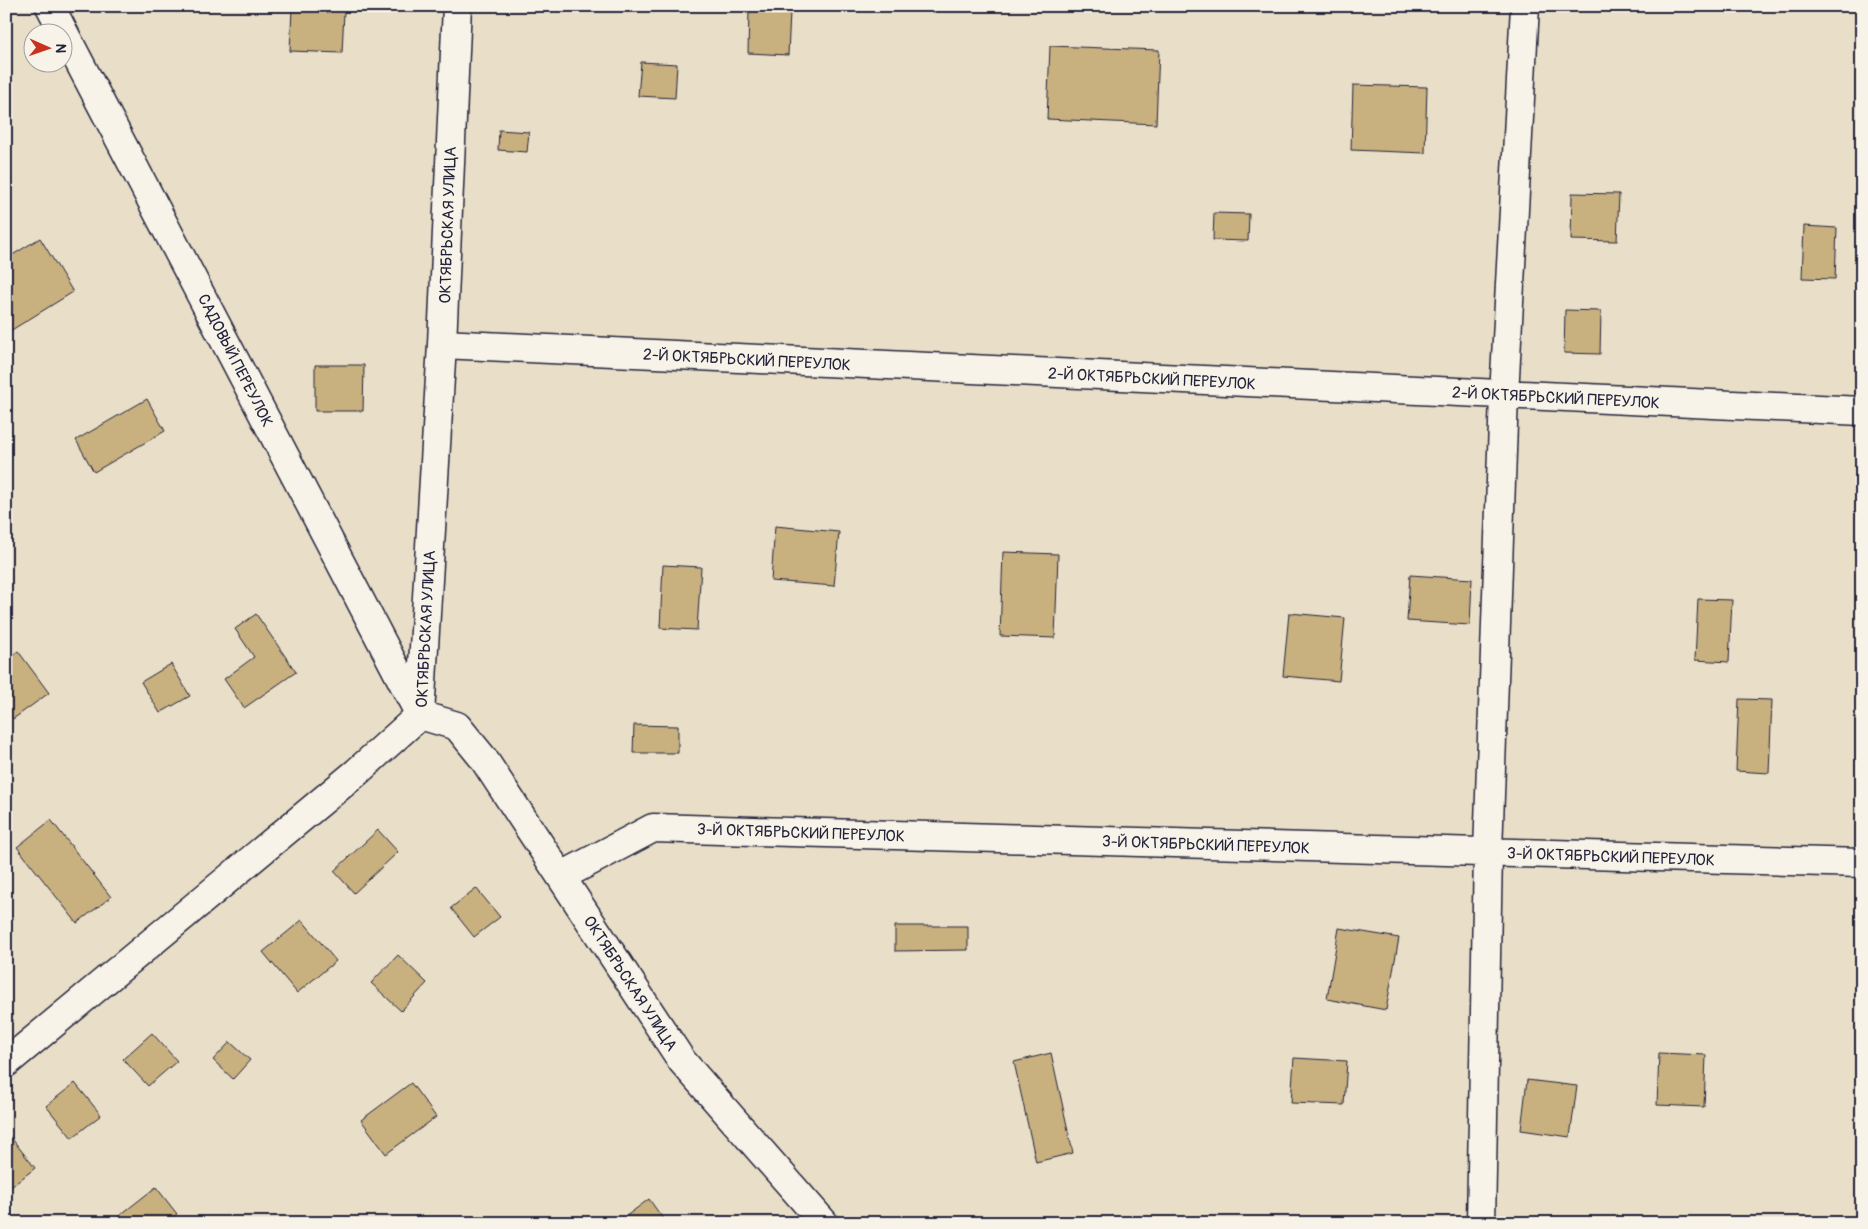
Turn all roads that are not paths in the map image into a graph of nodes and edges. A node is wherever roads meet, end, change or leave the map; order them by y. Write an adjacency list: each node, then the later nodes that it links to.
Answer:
1 (50, 6): 7 (street, САДОВЫЙ ПЕРЕУЛОК)
2 (457, 6): 4 (street, ОКТЯБРЬСКАЯ УЛИЦА)
3 (1525, 6): 5 (street)
4 (442, 344): 5 (street, 2-Й ОКТЯБРЬСКИЙ ПЕРЕУЛОК); 7 (street, ОКТЯБРЬСКАЯ УЛИЦА)
5 (1504, 395): 6 (street, 2-Й ОКТЯБРЬСКИЙ ПЕРЕУЛОК); 8 (street)
6 (1862, 411)
7 (420, 715): 10 (street, ОКТЯБРЬСКАЯ УЛИЦА); 11 (street)
8 (1488, 852): 9 (street, 3-Й ОКТЯБРЬСКИЙ ПЕРЕУЛОК); 10 (street, 3-Й ОКТЯБРЬСКИЙ ПЕРЕУЛОК); 13 (street)
9 (1862, 864)
10 (562, 876): 12 (street, ОКТЯБРЬСКАЯ УЛИЦА)
11 (6, 1063)
12 (824, 1223)
13 (1481, 1223)

